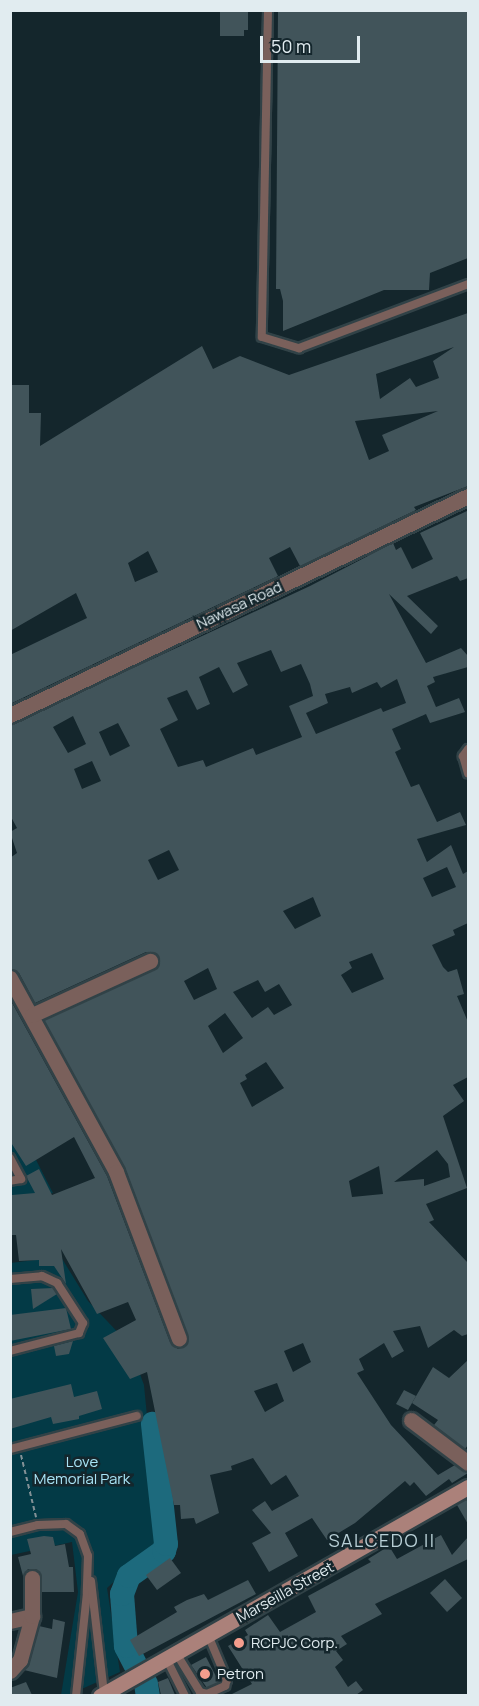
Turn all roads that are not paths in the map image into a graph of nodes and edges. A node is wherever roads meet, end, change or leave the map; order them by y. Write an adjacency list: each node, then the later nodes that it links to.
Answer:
1 (268, 10): 2 (lane)
2 (468, 284)
3 (468, 496): 4 (street, Nawasa Road)
4 (10, 715)
5 (468, 749): 6 (lane)
6 (468, 773)
7 (150, 961): 9 (street)
8 (10, 978): 9 (street)
9 (32, 1015): 13 (street)
10 (10, 1158): 11 (lane)
11 (10, 1181)
12 (10, 1280): 14 (lane)
13 (179, 1339)
14 (10, 1351)
15 (137, 1416): 17 (lane)
16 (411, 1420): 18 (street)
17 (14, 1448)
18 (468, 1463)
19 (468, 1487): 25 (main road, Marseilla Street)
20 (10, 1532): 21 (lane)
21 (87, 1556): 28 (lane); 29 (lane)
22 (32, 1578): 23 (street)
23 (32, 1616): 24 (street); 27 (street)
24 (10, 1621)
25 (208, 1635): 26 (main road, Marseilla Street); 26 (lane)
26 (171, 1656): 28 (main road, Marseilla Street); 30 (lane)
27 (10, 1671)
28 (102, 1694)
29 (76, 1695)
30 (185, 1695)

